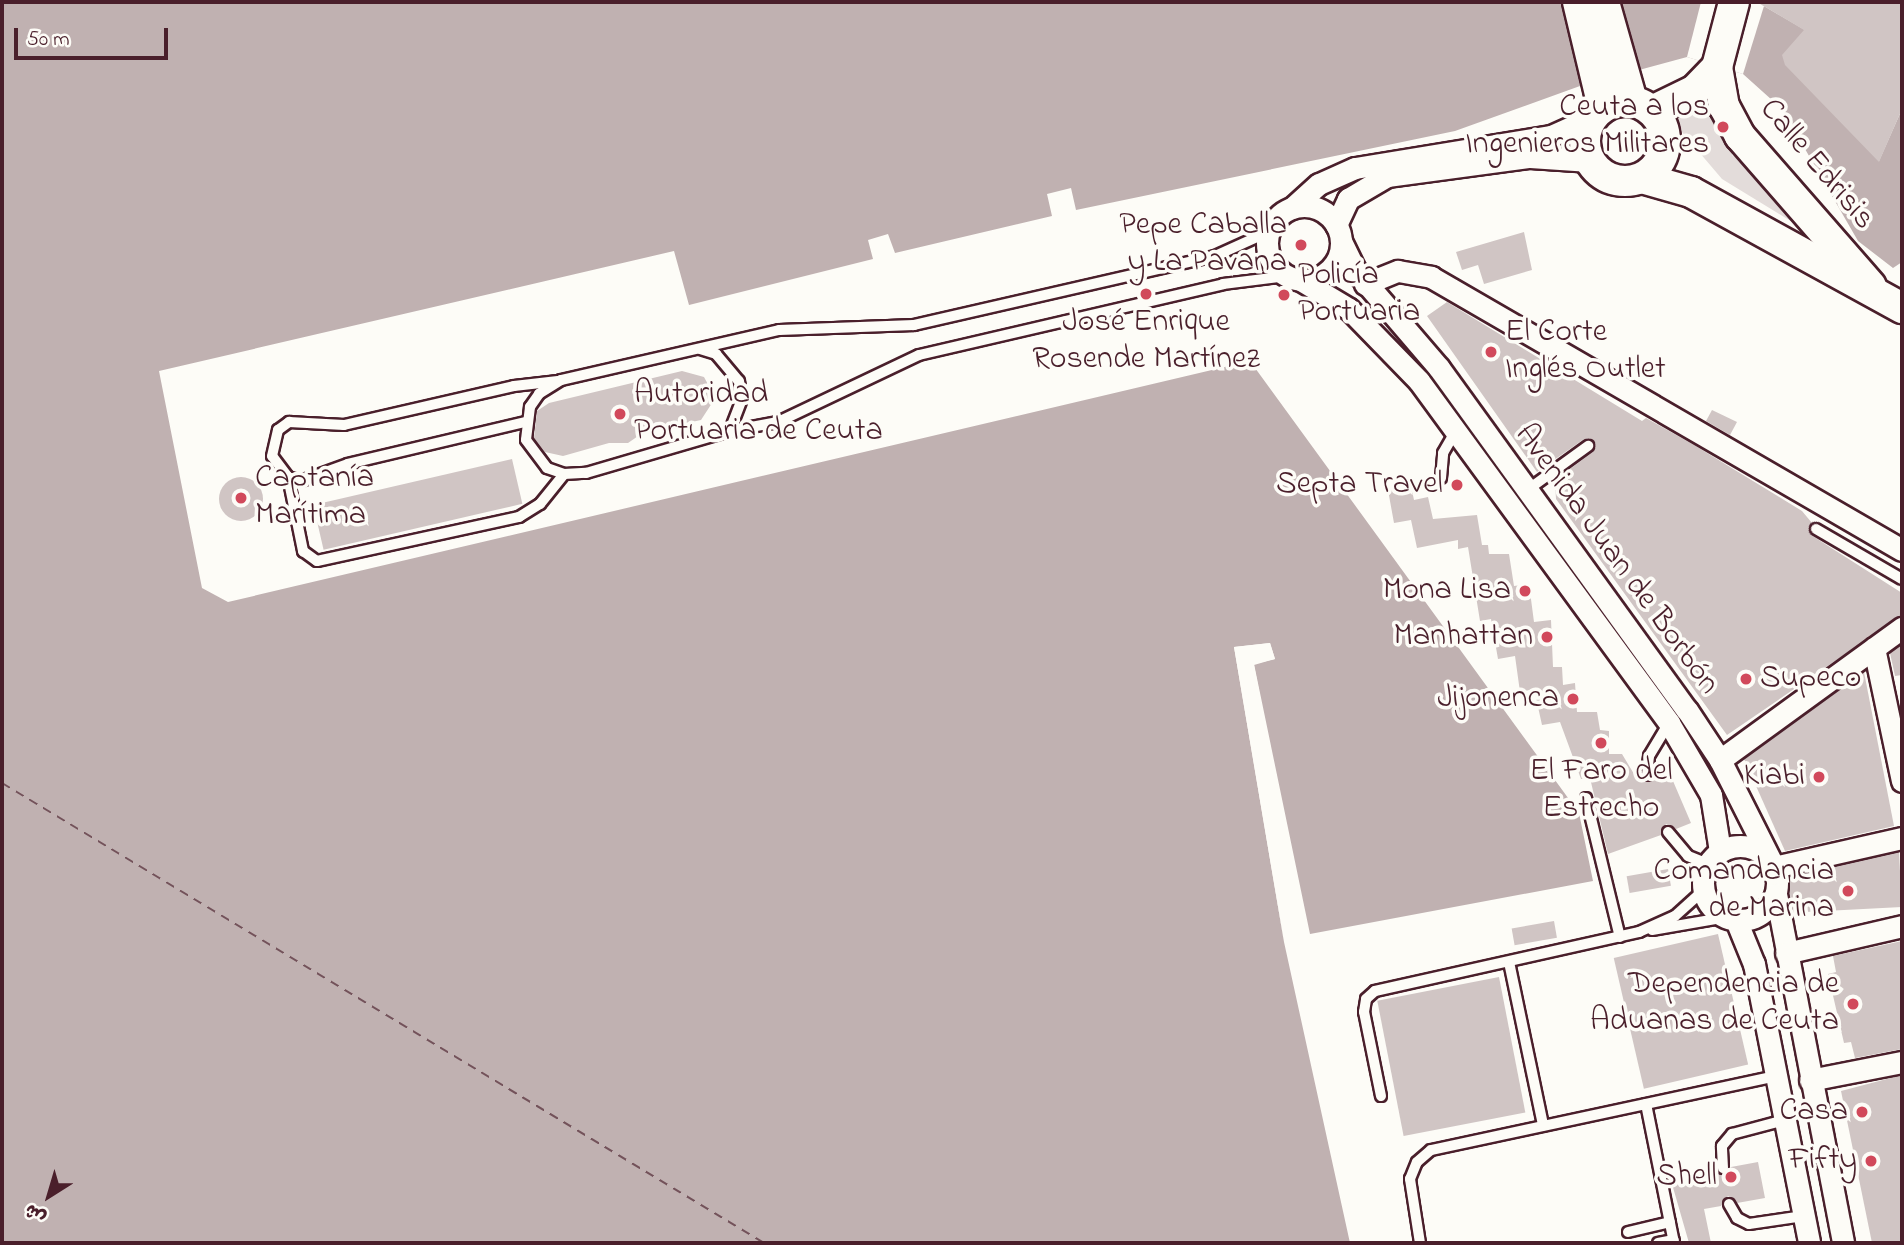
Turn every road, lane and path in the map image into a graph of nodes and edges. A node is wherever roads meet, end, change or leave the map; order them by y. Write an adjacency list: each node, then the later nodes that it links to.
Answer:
1 (1578, 2): 5 (main road)
2 (1604, 2): 5 (main road)
3 (1734, 2): 4 (main road, Calle Edrisis)
4 (1717, 67): 5 (main road); 13 (main road, Calle Edrisis)
5 (1617, 98): 6 (main road); 7 (main road); 8 (street)
6 (1590, 161): 7 (main road); 10 (street)
7 (1642, 178): 13 (main road)
8 (1292, 208): 9 (street); 10 (street)
9 (1268, 232): 11 (street); 14 (lane)
10 (1338, 233): 11 (street); 12 (street, Avenida Juan de Borbón)
11 (1293, 278): 17 (lane); 18 (street, Avenida Juan de Borbón)
12 (1365, 284): 23 (street, Avenida Juan de Borbón); 25 (street)
13 (1892, 304)
14 (699, 348): 15 (lane); 17 (lane)
15 (561, 380): 16 (lane); 21 (lane)
16 (524, 422): 20 (lane); 21 (lane)
17 (730, 431): 20 (lane)
18 (1455, 432): 22 (lane); 29 (street, Avenida Juan de Borbón)
19 (1588, 446): 23 (lane)
20 (564, 474): 21 (lane)
21 (288, 477)
22 (1441, 478)
23 (1526, 491): 31 (street, Avenida Juan de Borbón)
24 (1816, 529): 26 (lane)
25 (1902, 550)
26 (1902, 579)
27 (1902, 628): 28 (street)
28 (1874, 648): 30 (street); 31 (street)
29 (1669, 723): 32 (lane); 37 (street, Avenida Juan de Borbón)
30 (1898, 741): 33 (street)
31 (1720, 760): 38 (street, Avenida Juan de Borbón)
32 (1647, 775)
33 (1902, 781)
34 (1586, 798): 44 (lane)
35 (1668, 832): 37 (lane)
36 (1902, 838): 38 (street)
37 (1714, 858): 38 (street); 39 (street)
38 (1772, 864): 40 (street)
39 (1704, 890): 41 (street); 43 (lane)
40 (1776, 894): 41 (street); 45 (street)
41 (1732, 919): 43 (lane); 48 (street)
42 (1902, 926): 45 (street)
43 (1639, 932): 44 (lane)
44 (1620, 937): 46 (lane)
45 (1786, 953): 49 (street)
46 (1509, 962): 50 (lane); 53 (lane)
47 (1902, 1062): 49 (street)
48 (1777, 1076): 51 (lane); 52 (street)
49 (1810, 1080): 63 (street)
50 (1381, 1096)
51 (1646, 1104): 53 (lane); 57 (lane)
52 (1786, 1120): 54 (lane); 56 (street)
53 (1544, 1125): 60 (lane)
54 (1723, 1168)
55 (1729, 1204): 56 (lane)
56 (1803, 1216): 62 (street)
57 (1670, 1222): 58 (lane); 59 (lane)
58 (1628, 1232)
59 (1674, 1242): 61 (lane)
60 (1420, 1243)
61 (1658, 1243)
62 (1809, 1243)
63 (1843, 1243)

